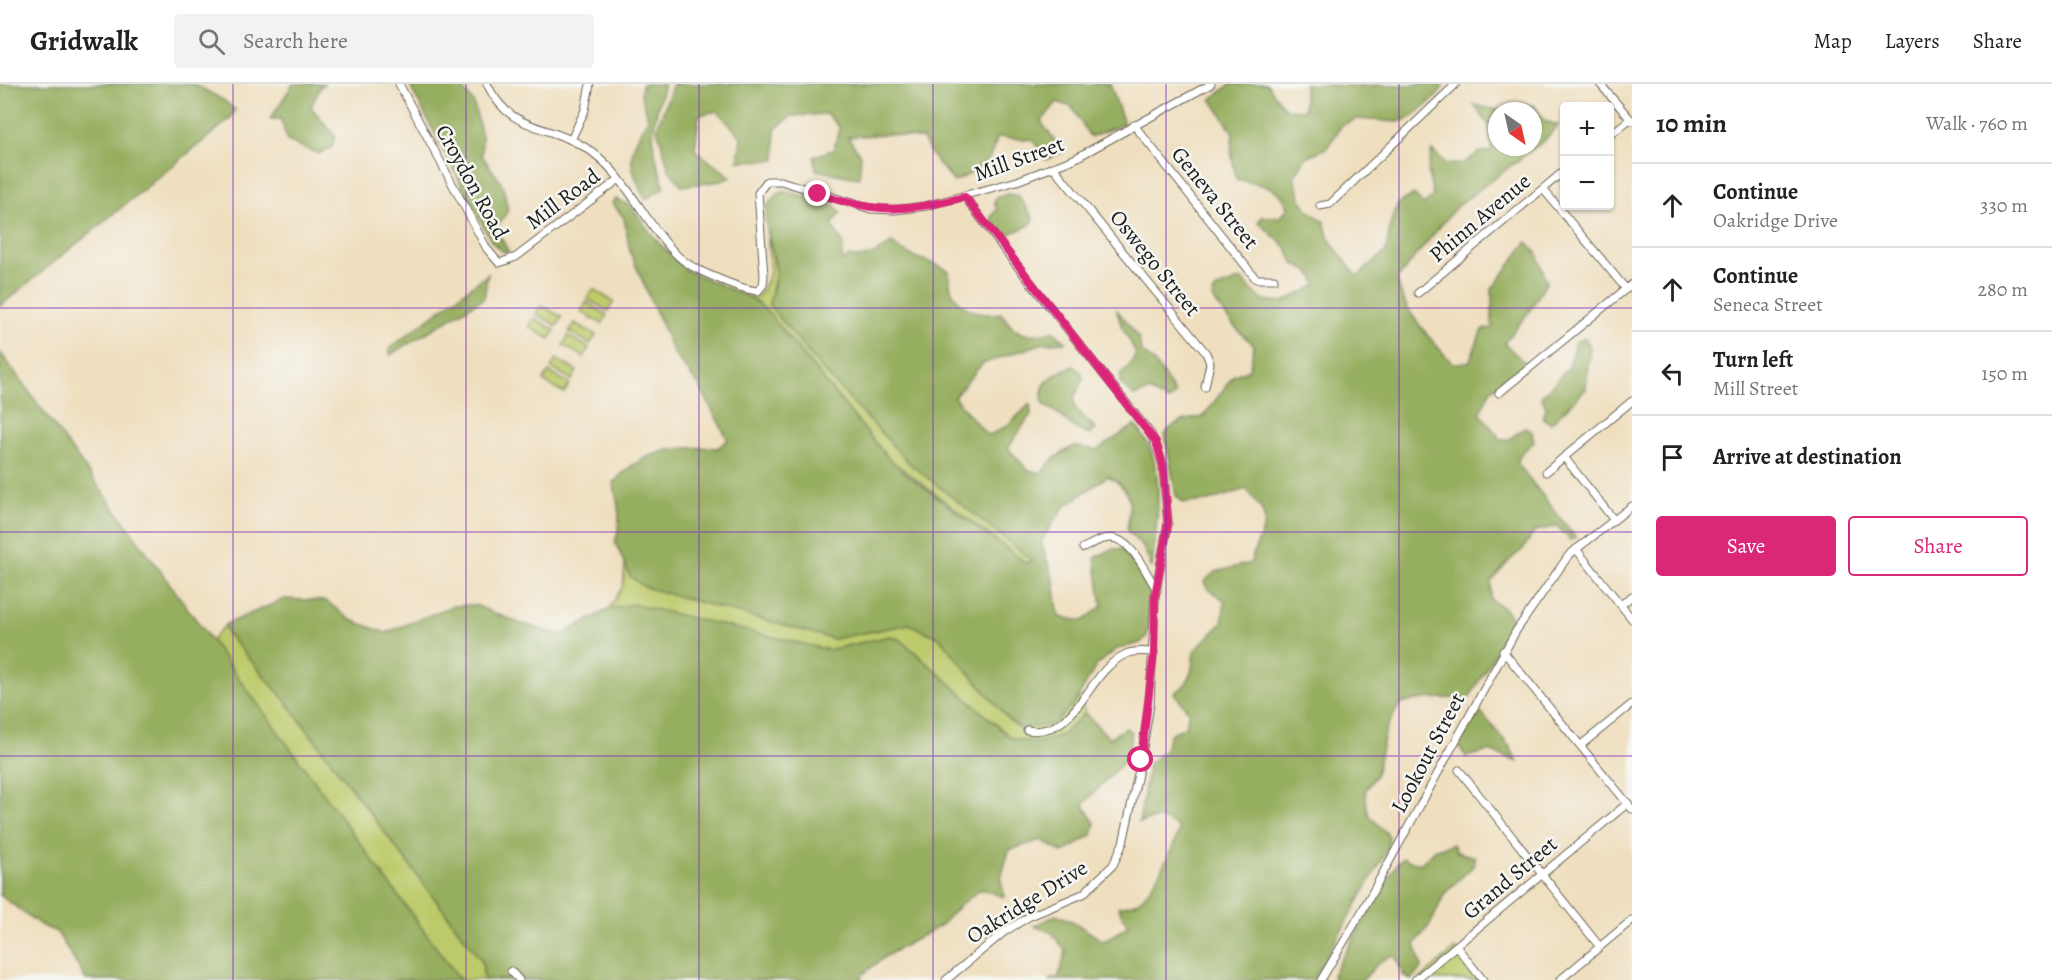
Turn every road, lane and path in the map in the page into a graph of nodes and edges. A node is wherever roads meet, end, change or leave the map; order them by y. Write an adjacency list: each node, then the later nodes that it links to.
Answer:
1 (399, 84): 17 (street, Croydon Road)
2 (487, 84): 10 (street)
3 (590, 84): 10 (street)
4 (1211, 84): 8 (street, Mill Street)
5 (1455, 84): 16 (street)
6 (1600, 84): 7 (street)
7 (1631, 120): 9 (street)
8 (1134, 125): 11 (street, Mill Street); 18 (street, Geneva Street)
9 (1614, 132)
10 (571, 140): 13 (street)
11 (1054, 168): 15 (street, Mill Street); 21 (street, Oswego Street)
12 (1560, 174): 14 (street, Phinn Avenue)
13 (618, 180): 15 (street, Mill Street); 17 (street, Mill Road)
14 (1543, 189): 19 (street); 20 (street, Phinn Avenue)
15 (965, 197): 30 (street, Oakridge Drive)
16 (1320, 206)
17 (499, 263)
18 (1274, 279)
19 (1629, 286): 22 (street)
20 (1418, 293)
21 (1204, 387)
22 (1499, 393)
23 (1632, 401): 24 (street)
24 (1564, 457): 25 (street); 27 (street)
25 (1546, 472)
26 (1632, 506): 27 (street, Lookout Street)
27 (1614, 520): 29 (street, Lookout Street)
28 (1083, 548): 30 (street)
29 (1576, 549): 32 (street); 34 (street, Lookout Street)
30 (1157, 590): 35 (street, Oakridge Drive)
31 (1632, 596): 32 (street)
32 (1621, 605): 33 (street)
33 (1632, 619)
34 (1503, 651): 38 (street); 49 (street, Lookout Street)
35 (1154, 652): 37 (street); 48 (street, Oakridge Drive)
36 (1632, 704): 38 (street)
37 (1026, 730)
38 (1581, 746): 40 (street)
39 (1459, 770): 41 (street)
40 (1630, 806): 41 (street, Grand Street)
41 (1542, 874): 43 (street, Grand Street); 44 (street)
42 (1632, 920): 44 (street)
43 (1456, 946): 50 (street, Grand Street); 51 (street)
44 (1600, 947): 46 (street)
45 (511, 971): 47 (street)
46 (1565, 979)
47 (519, 980)
48 (946, 980)
49 (1321, 980)
50 (1415, 980)
51 (1482, 980)

